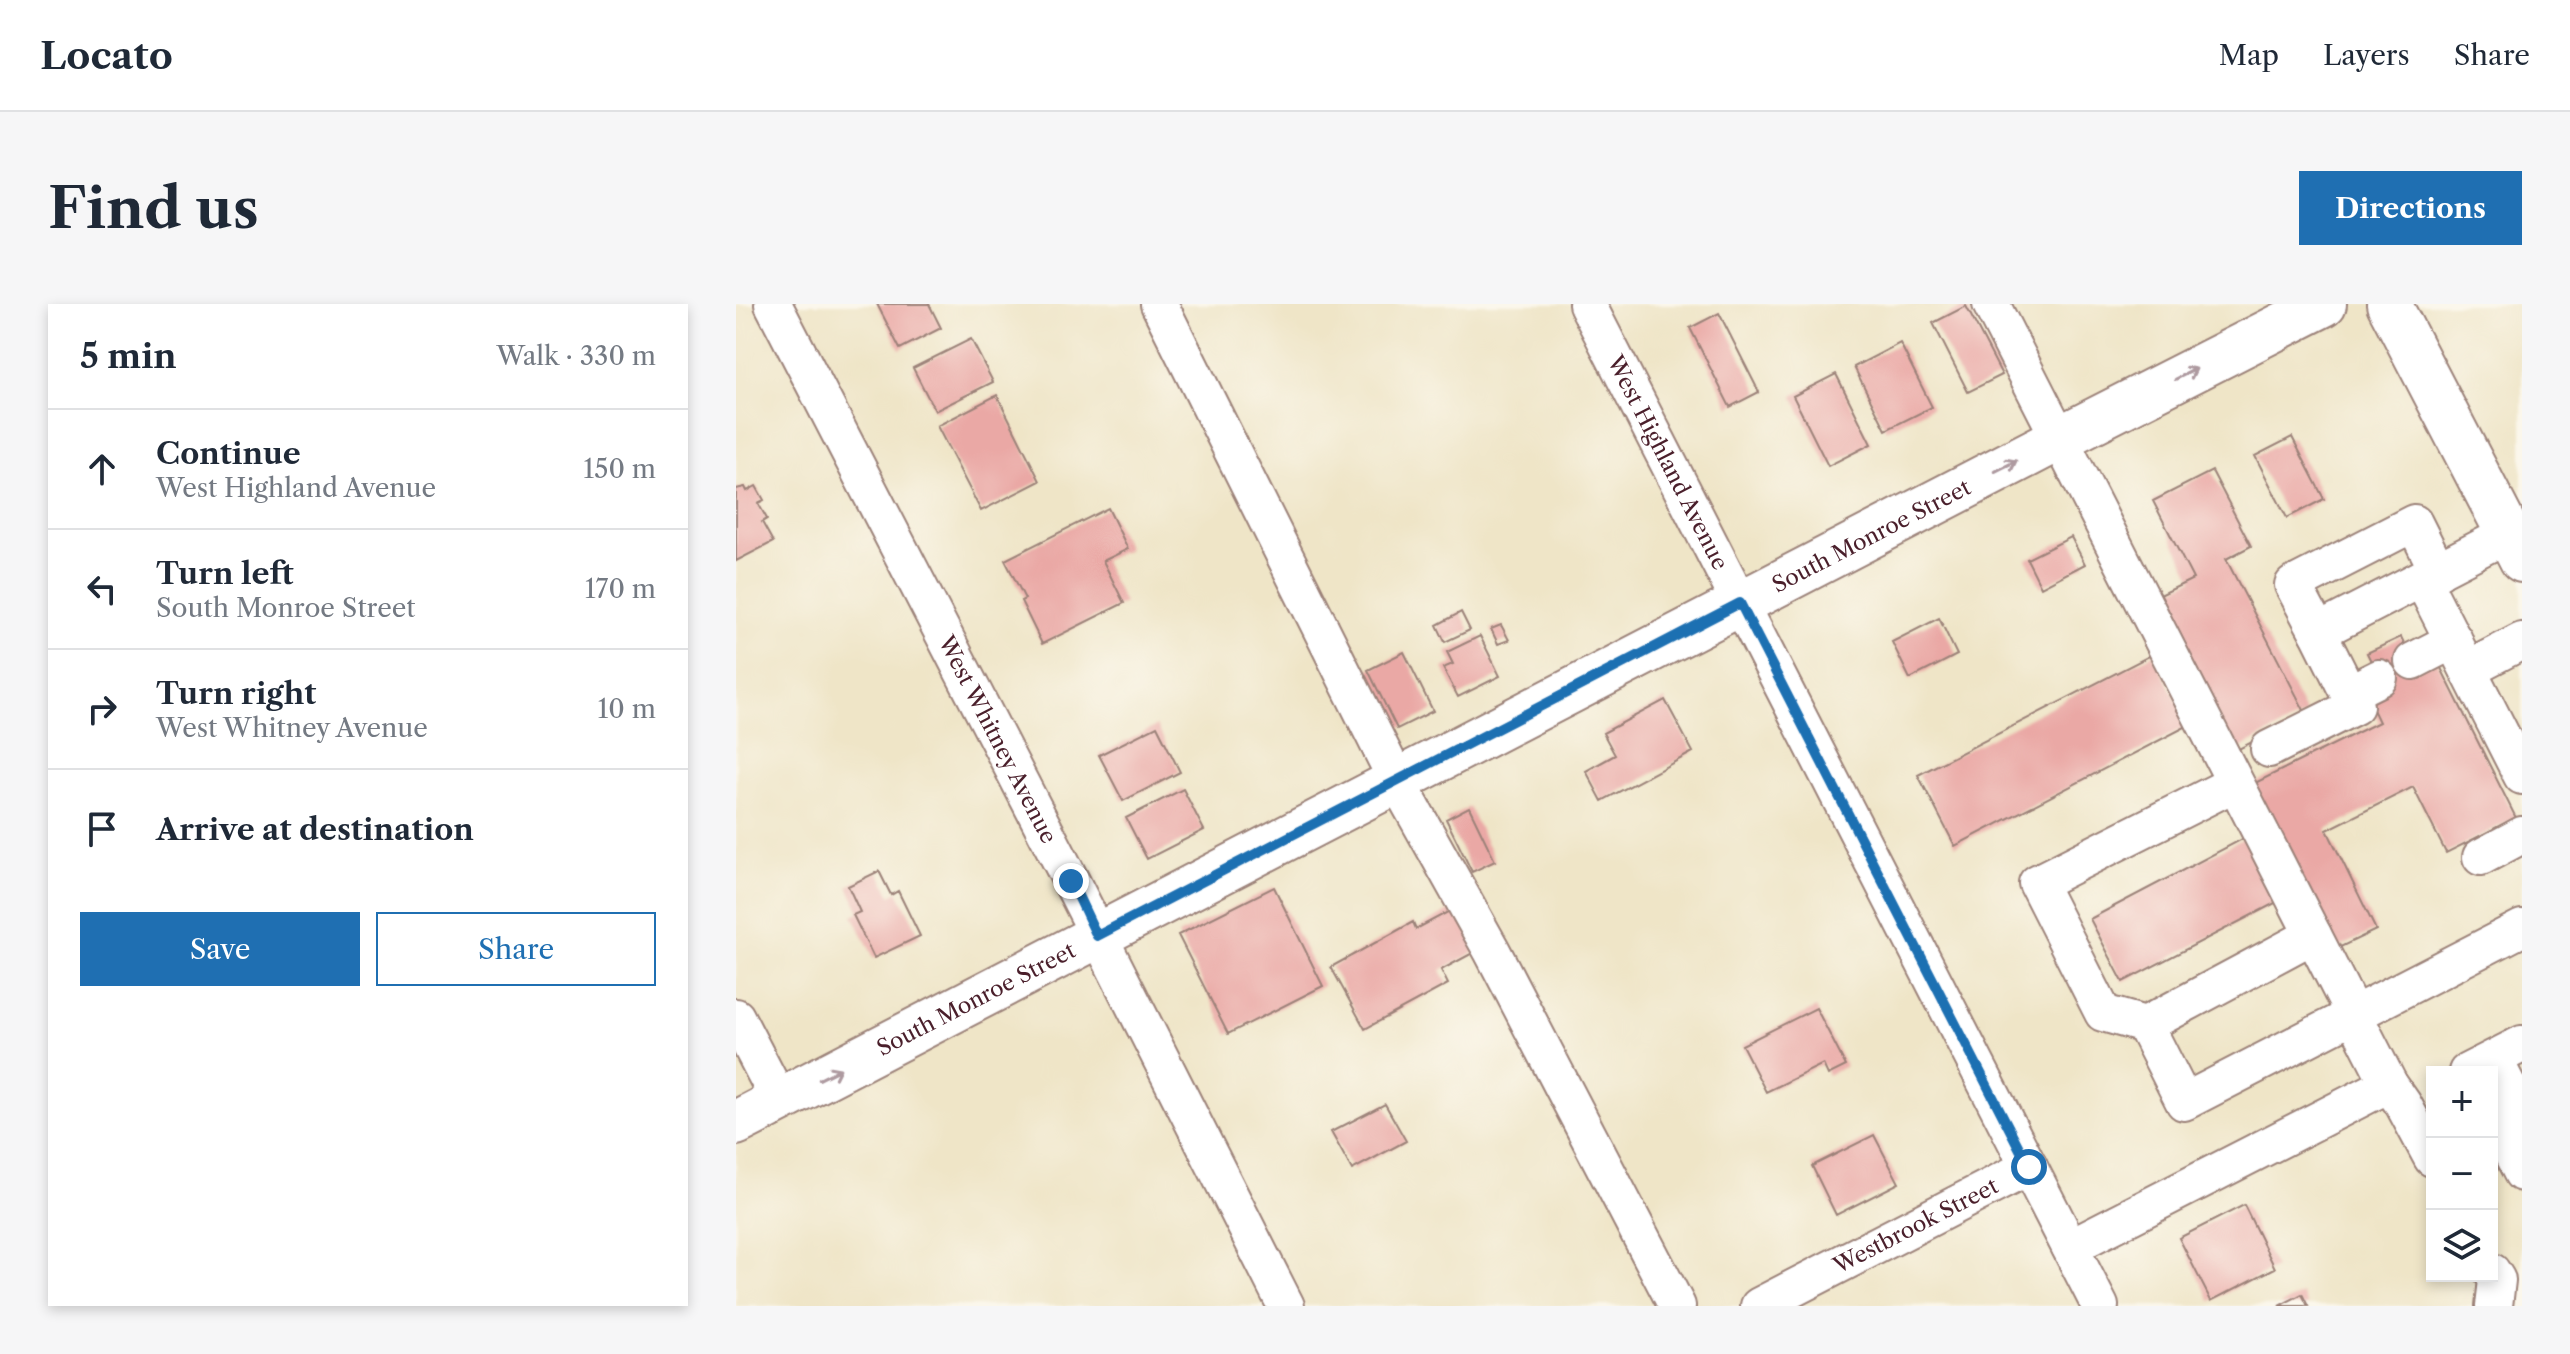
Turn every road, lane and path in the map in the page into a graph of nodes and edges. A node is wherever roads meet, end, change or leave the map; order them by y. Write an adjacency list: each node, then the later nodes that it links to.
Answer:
1 (773, 304): 23 (street, West Whitney Avenue)
2 (1159, 304): 17 (street)
3 (1587, 304): 10 (street, West Highland Avenue)
4 (1991, 304): 7 (street)
5 (2324, 304): 7 (main road, South Monroe Street, one-way to 5)
6 (2389, 304): 8 (main road)
7 (2058, 439): 10 (main road, South Monroe Street, one-way to 7); 18 (street)
8 (2515, 547): 9 (street)
9 (2430, 575): 11 (street); 11 (street); 13 (street)
10 (1740, 603): 17 (main road, South Monroe Street); 34 (street, West Highland Avenue)
11 (2318, 632): 15 (street)
12 (2522, 641): 13 (street)
13 (2461, 655): 14 (street); 16 (street)
14 (2413, 661)
15 (2269, 749)
16 (2522, 776)
17 (1397, 781): 23 (main road, South Monroe Street); 39 (street)
18 (2235, 783): 22 (street); 26 (street)
19 (2522, 835): 20 (street)
20 (2481, 857)
21 (2522, 928): 24 (street)
22 (2313, 935): 24 (street); 26 (street)
23 (1097, 936): 29 (main road, South Monroe Street, one-way to 23); 38 (street, West Whitney Avenue)
24 (2354, 1015): 26 (street); 28 (street)
25 (736, 1017): 29 (street)
26 (2145, 1025)
27 (2485, 1064): 30 (street)
28 (2408, 1092): 33 (street); 36 (street)
29 (779, 1100): 31 (main road, South Monroe Street)
30 (2522, 1114)
31 (736, 1123)
32 (2498, 1126): 35 (street)
33 (2426, 1142)
34 (2029, 1167): 36 (street, West Highland Avenue); 40 (street, Westbrook Street)
35 (2522, 1173)
36 (2070, 1247): 41 (street, West Highland Avenue)
37 (2497, 1282): 42 (street)
38 (1286, 1306)
39 (1677, 1306)
40 (1759, 1306)
41 (2100, 1306)
42 (2494, 1306)

